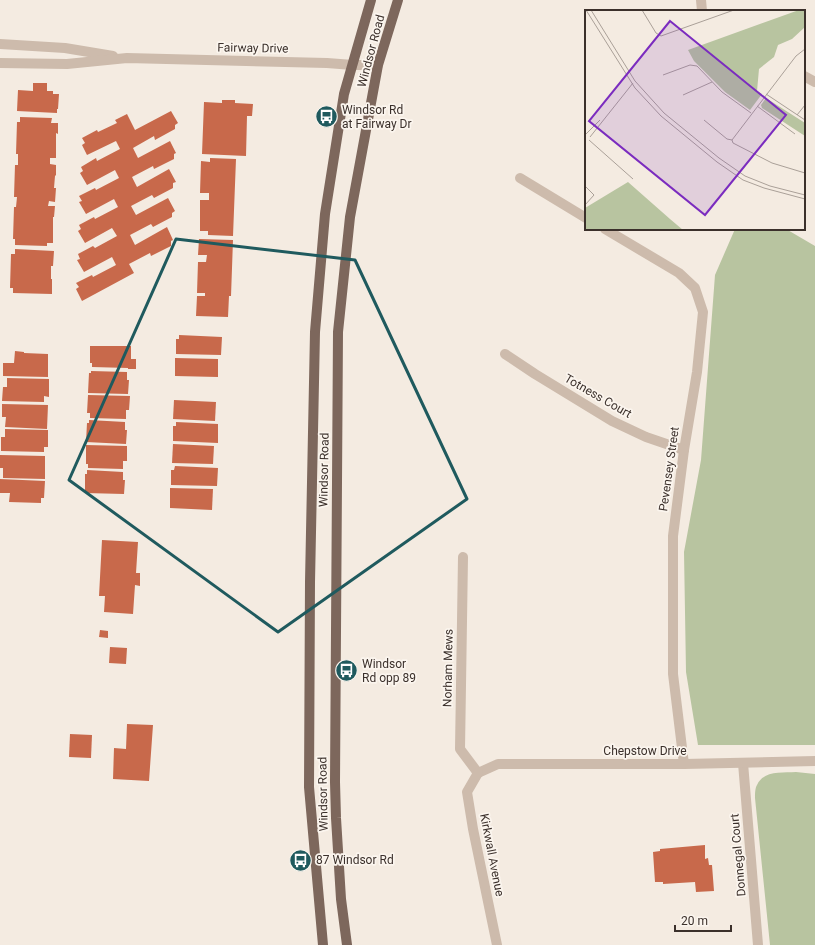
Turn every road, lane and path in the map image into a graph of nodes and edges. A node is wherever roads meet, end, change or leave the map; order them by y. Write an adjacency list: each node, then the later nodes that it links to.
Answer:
1 (371, 0): 8 (main road, Windsor Road)
2 (398, 0): 9 (main road, Windsor Road)
3 (701, 0): 4 (street)
4 (702, 10)
5 (0, 44): 6 (street, Fairway Drive)
6 (127, 58): 7 (street, Fairway Drive); 8 (street, Fairway Drive)
7 (0, 63)
8 (353, 65): 9 (street, Fairway Drive); 22 (main road, Windsor Road)
9 (378, 65): 23 (main road, Windsor Road)
10 (805, 77): 11 (street)
11 (815, 82)
12 (520, 178): 13 (street)
13 (585, 217)
14 (607, 230): 16 (street, Pevensey Street)
15 (505, 354): 16 (street, Totness Court)
16 (684, 450): 20 (street, Pevensey Street)
17 (463, 557): 21 (street, Norham Mews)
18 (815, 761): 19 (street, Chepstow Drive)
19 (743, 763): 20 (street, Chepstow Drive); 25 (street, Donnegal Court)
20 (684, 764): 21 (street, Chepstow Drive)
21 (478, 773): 24 (street, Kirkwall Avenue)
22 (323, 945)
23 (347, 945)
24 (497, 945)
25 (758, 945)

